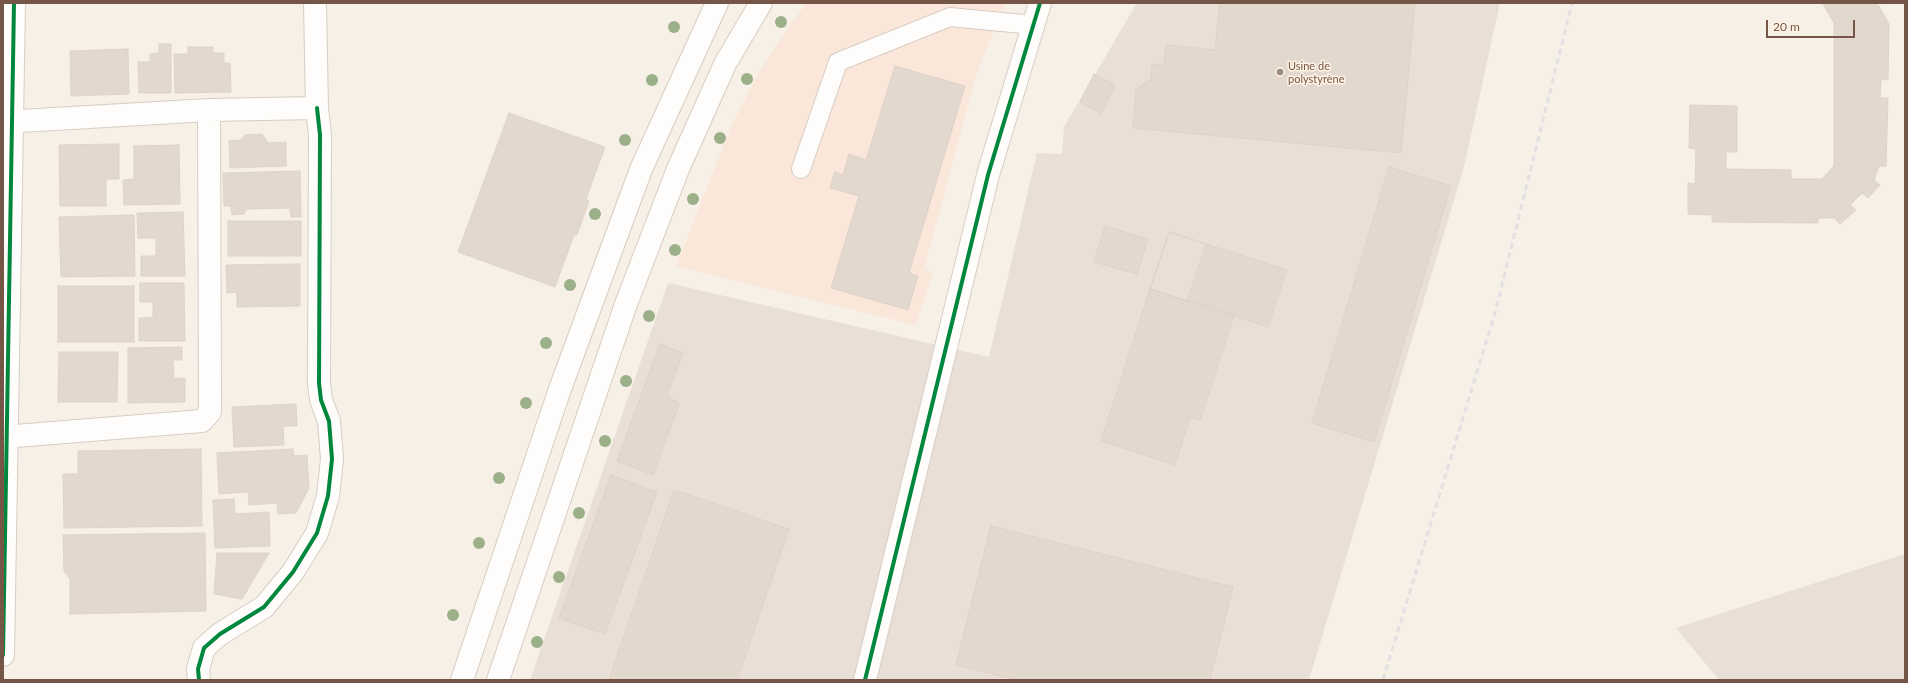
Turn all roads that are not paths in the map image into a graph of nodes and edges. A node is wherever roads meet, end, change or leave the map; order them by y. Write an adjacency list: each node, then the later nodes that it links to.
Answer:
1 (14, 3): 9 (street)
2 (315, 3): 7 (street)
3 (717, 3): 14 (street)
4 (761, 3): 15 (street)
5 (1040, 3): 6 (street)
6 (1033, 25): 10 (lane); 16 (street)
7 (317, 108): 8 (street); 13 (street)
8 (209, 110): 9 (street); 11 (street)
9 (7, 122): 11 (street)
10 (801, 169)
11 (5, 437): 12 (street)
12 (3, 655)
13 (199, 680)
14 (462, 680)
15 (498, 680)
16 (865, 680)

